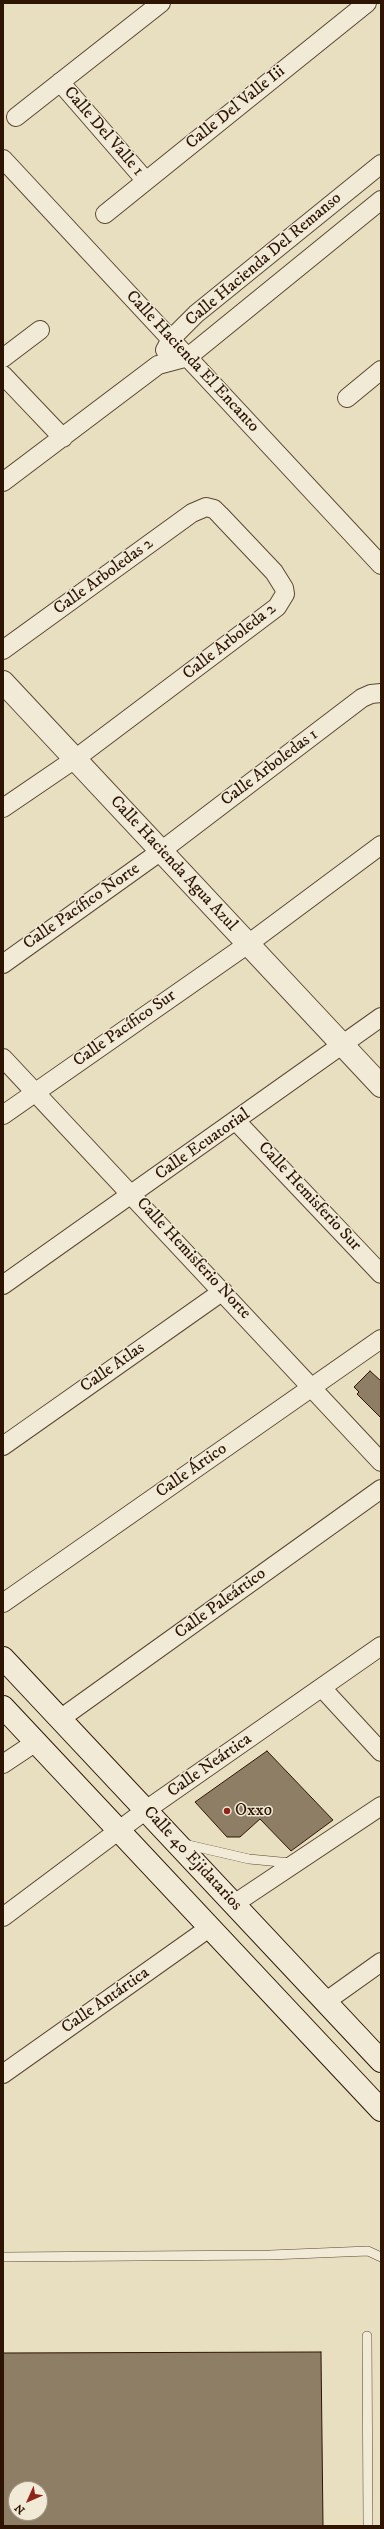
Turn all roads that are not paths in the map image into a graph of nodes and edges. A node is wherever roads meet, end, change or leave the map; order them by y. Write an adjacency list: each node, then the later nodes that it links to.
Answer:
1 (161, 3): 3 (street)
2 (367, 3): 8 (street, Calle Del Valle Iii)
3 (60, 82): 4 (street); 8 (street, Calle Del Valle 1)
4 (16, 117)
5 (3, 159): 7 (street, Calle Hacienda El Encanto)
6 (381, 164): 12 (street, Calle Hacienda Del Remanso)
7 (9, 177): 12 (street, Calle Hacienda El Encanto)
8 (146, 181): 10 (street, Calle Del Valle Iii)
9 (381, 200): 13 (street, Calle Hacienda Del Remanso)
10 (105, 214)
11 (40, 330): 14 (street)
12 (171, 339): 13 (street, Calle Hacienda El Encanto); 15 (street, Calle Hacienda Del Remanso)
13 (188, 357): 15 (street, Calle Hacienda Del Remanso); 22 (street, Calle Hacienda El Encanto)
14 (3, 358)
15 (158, 365): 19 (street, Calle Hacienda Del Remanso)
16 (381, 370): 18 (street)
17 (3, 375): 19 (street)
18 (347, 398)
19 (63, 438): 20 (street, Calle Hacienda Del Remanso)
20 (3, 482)
21 (206, 507): 23 (street, Calle Arboledas 2); 26 (street, Calle Arboleda 2)
22 (381, 565)
23 (3, 650)
24 (3, 682): 26 (main road, Calle Hacienda Agua Azul)
25 (381, 694): 29 (street, Calle Arboledas 1)
26 (75, 759): 27 (street, Calle Arboleda 2); 29 (main road, Calle Hacienda Agua Azul)
27 (3, 808)
28 (381, 845): 30 (street)
29 (161, 851): 30 (main road, Calle Hacienda Agua Azul); 31 (street, Calle Pacífico Norte)
30 (248, 944): 33 (main road, Calle Hacienda Agua Azul); 36 (street, Calle Pacífico Sur)
31 (3, 964)
32 (381, 1017): 33 (street, Calle Ecuatorial)
33 (342, 1045): 35 (main road, Calle Hacienda Agua Azul); 38 (street, Calle Ecuatorial)
34 (3, 1058): 36 (street, Calle Hemisferio Norte)
35 (381, 1086)
36 (35, 1092): 37 (street, Calle Pacífico Sur); 39 (street, Calle Hemisferio Norte)
37 (3, 1115)
38 (236, 1121): 39 (street, Calle Ecuatorial); 40 (street, Calle Hemisferio Sur)
39 (132, 1195): 41 (street, Calle Ecuatorial); 42 (street, Calle Hemisferio Norte)
40 (381, 1274)
41 (3, 1285)
42 (223, 1291): 44 (street, Calle Hemisferio Norte); 45 (street, Calle Atlas)
43 (381, 1339): 44 (street, Calle Ártico)
44 (312, 1388): 46 (street, Calle Hemisferio Norte); 48 (street, Calle Ártico)
45 (3, 1446)
46 (381, 1462)
47 (381, 1489): 53 (street, Calle Paleártico)
48 (3, 1603)
49 (381, 1646): 51 (street, Calle Neártica)
50 (3, 1658): 53 (main road, Calle 40 Ejidatarios)
51 (322, 1688): 55 (street); 58 (street, Calle Neártica)
52 (3, 1707): 54 (main road, Calle 40 Ejidatarios)
53 (60, 1719): 58 (main road, Calle 40 Ejidatarios)
54 (36, 1742): 56 (street); 59 (main road, Calle 40 Ejidatarios)
55 (381, 1752)
56 (3, 1764)
57 (381, 1806): 61 (street)
58 (146, 1810): 59 (street, Calle Neártica); 60 (main road, Calle 40 Ejidatarios)
59 (118, 1830): 63 (street, Calle Neártica); 64 (main road, Calle 40 Ejidatarios)
60 (175, 1841): 61 (lane); 62 (main road, Calle 40 Ejidatarios)
61 (294, 1863): 62 (street)
62 (234, 1904): 66 (main road, Calle 40 Ejidatarios)
63 (3, 1917)
64 (209, 1928): 68 (street, Calle Antártica); 69 (main road, Calle 40 Ejidatarios)
65 (381, 1962): 66 (street)
66 (325, 2002): 67 (main road, Calle 40 Ejidatarios)
67 (381, 2061)
68 (3, 2074)
69 (381, 2110)
70 (3, 2256): 71 (lane)
71 (381, 2257)
72 (367, 2336): 73 (lane)
73 (368, 2526)

